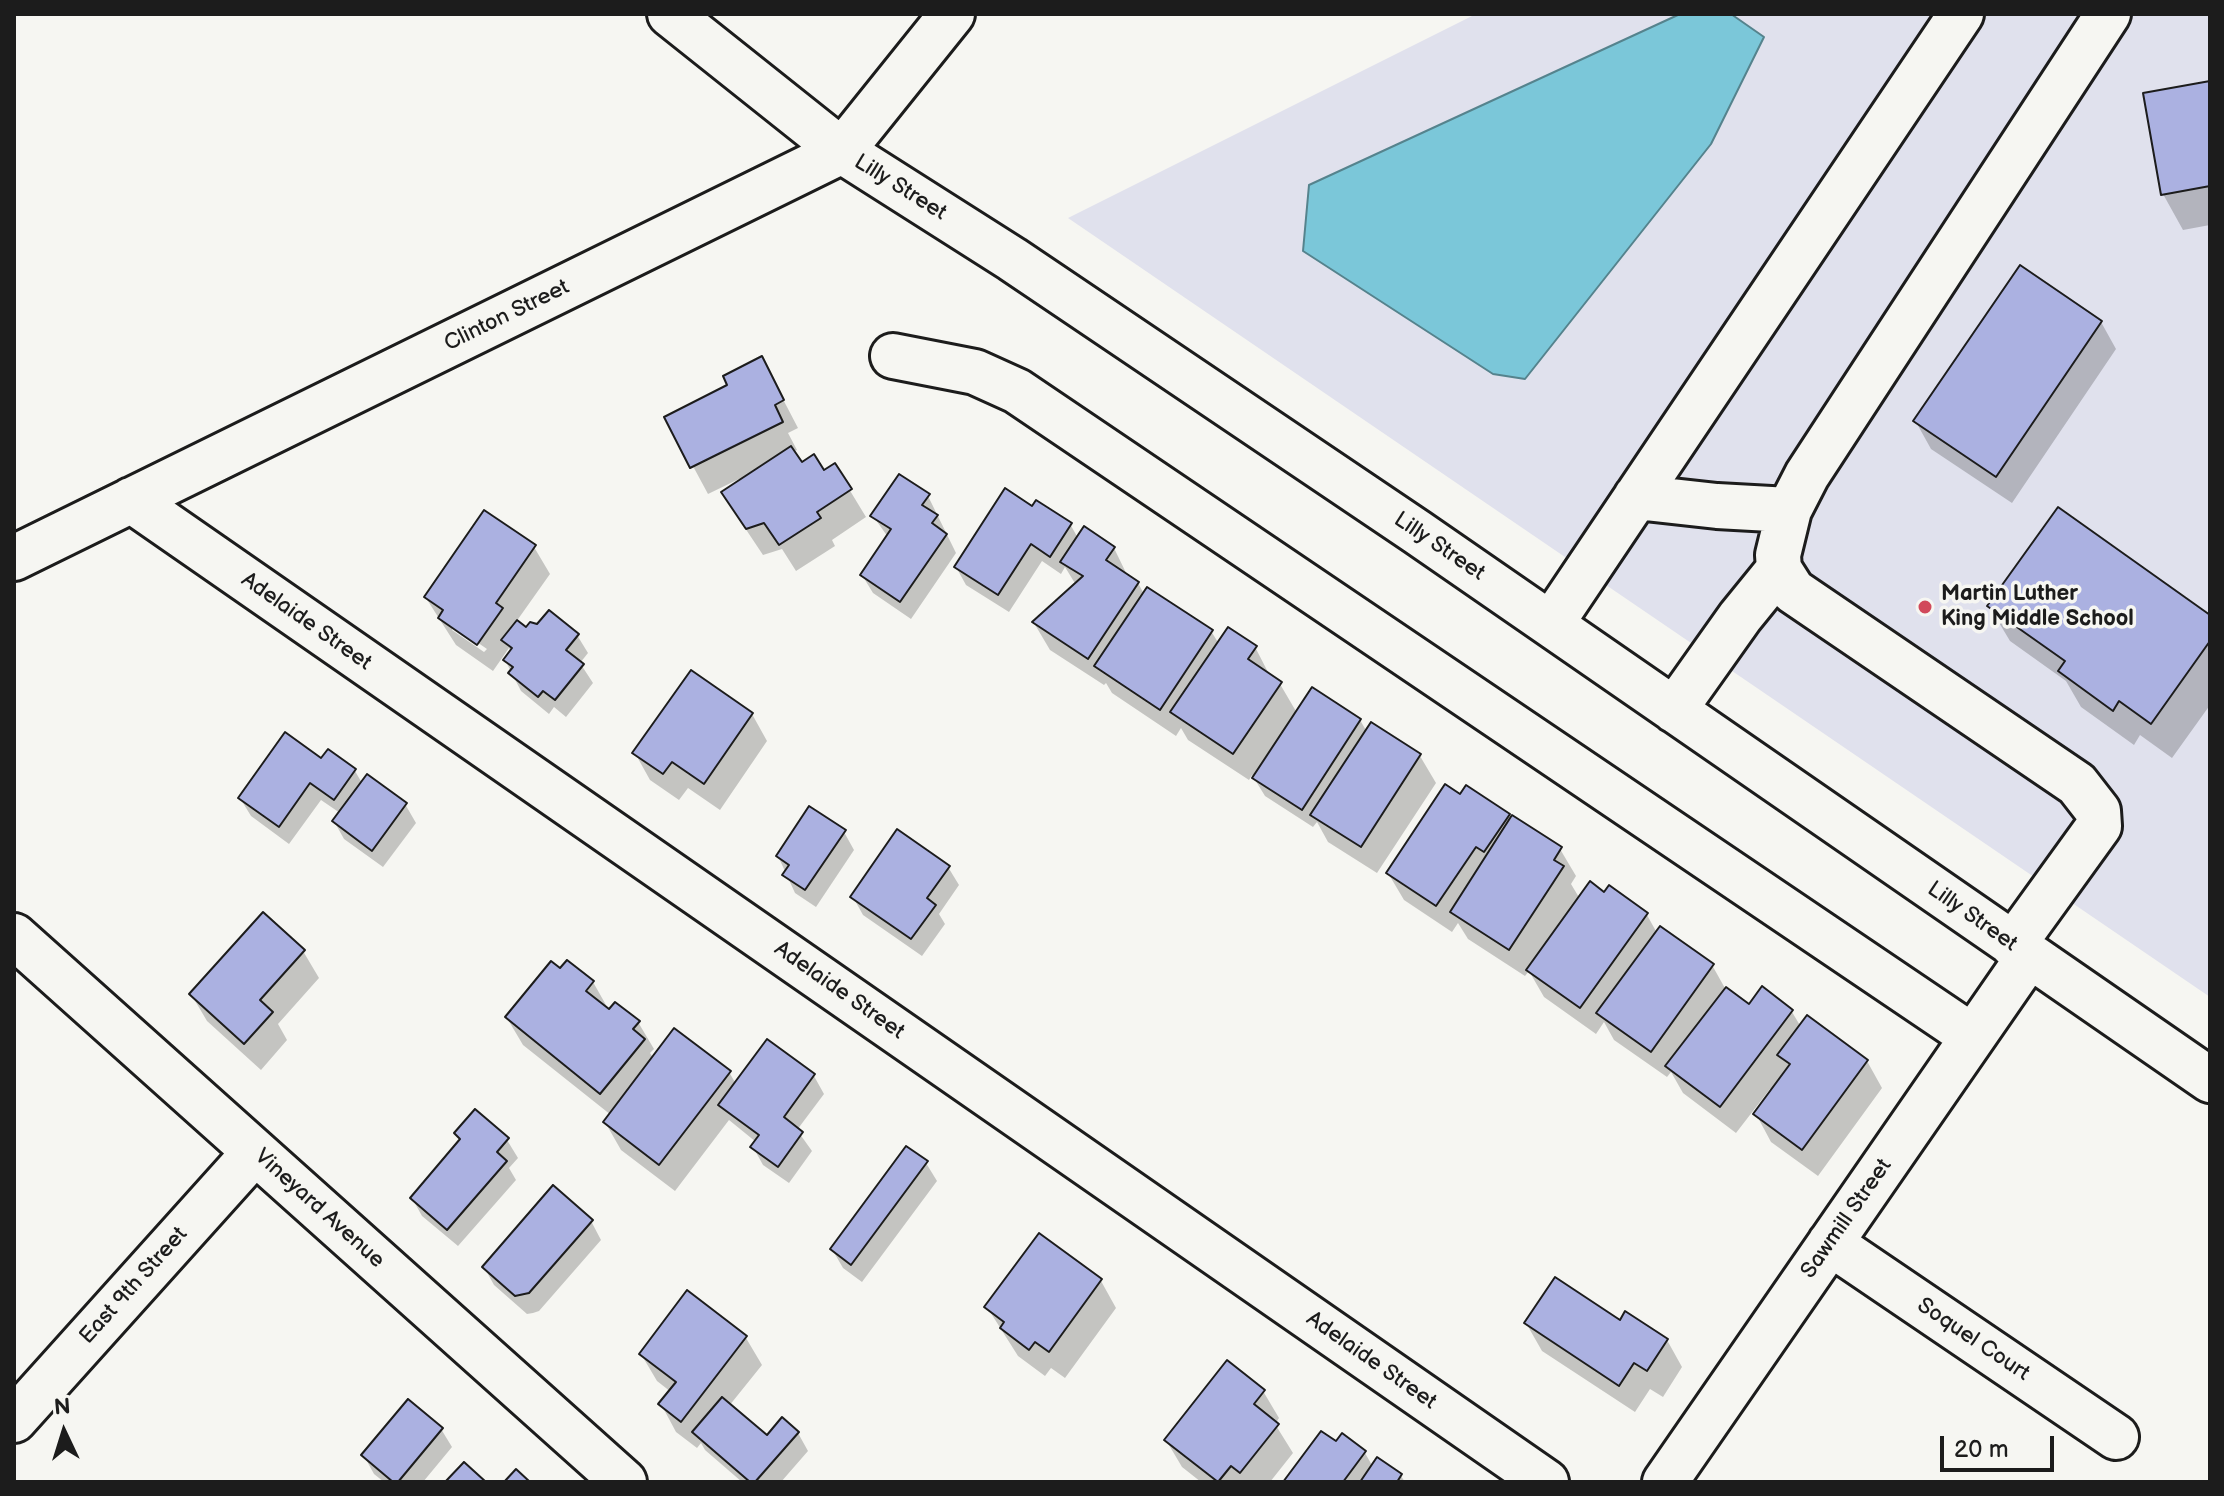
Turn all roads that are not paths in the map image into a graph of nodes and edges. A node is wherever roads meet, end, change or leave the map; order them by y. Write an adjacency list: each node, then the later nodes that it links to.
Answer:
1 (670, 14): 5 (street, Lilly Street)
2 (952, 14): 5 (street, Clinton Street)
3 (1961, 14): 7 (street)
4 (2108, 14): 9 (street)
5 (842, 151): 8 (street, Clinton Street); 12 (street, Lilly Street)
6 (893, 356): 16 (street)
7 (1636, 497): 9 (street); 12 (street)
8 (131, 500): 10 (street, Clinton Street); 23 (street, Adelaide Street)
9 (1789, 510): 11 (street)
10 (14, 558)
11 (1779, 569): 13 (street); 15 (street, Sawmill Street)
12 (1551, 624): 13 (street, Lilly Street)
13 (1674, 710): 15 (street, Lilly Street)
14 (14, 936): 18 (street, Vineyard Avenue)
15 (2021, 951): 16 (street, Sawmill Street); 17 (street, Lilly Street)
16 (1973, 1037): 19 (street, Sawmill Street)
17 (2210, 1080)
18 (255, 1152): 20 (street, East 9th Street); 22 (street, Vineyard Avenue)
19 (1830, 1243): 21 (street, Soquel Court); 24 (street, Sawmill Street)
20 (14, 1420)
21 (2116, 1437)
22 (624, 1482)
23 (1546, 1482)
24 (1665, 1482)

